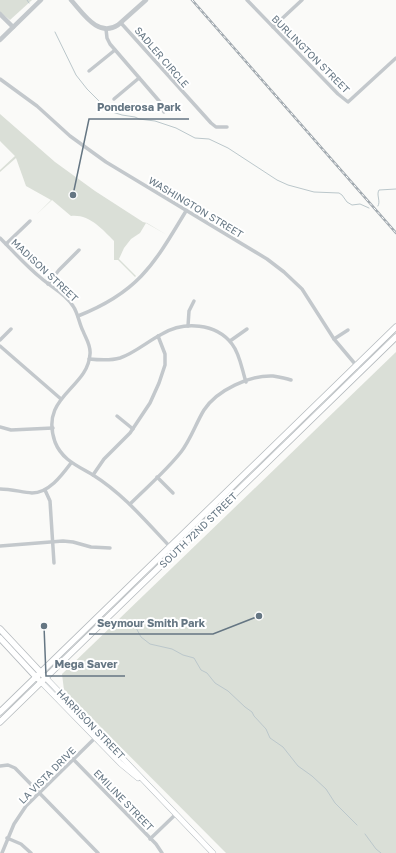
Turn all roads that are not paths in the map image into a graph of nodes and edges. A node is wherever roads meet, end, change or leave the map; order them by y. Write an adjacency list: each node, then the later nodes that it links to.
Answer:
1 (41, 0): 8 (street)
2 (71, 0): 10 (street)
3 (146, 0): 7 (street)
4 (247, 0): 9 (street, BURLINGTON STREET)
5 (302, 0): 9 (street)
6 (0, 14): 8 (street)
7 (121, 23): 10 (street); 19 (street, SADLER CIRCLE)
8 (13, 27): 11 (street)
9 (273, 27): 13 (street, BURLINGTON STREET)
10 (106, 29): 12 (street)
11 (0, 40)
12 (115, 50): 14 (street); 15 (street)
13 (396, 58)
14 (89, 72)
15 (139, 78): 17 (street); 18 (street)
16 (0, 79): 20 (street, WASHINGTON STREET)
17 (114, 99)
18 (164, 112)
19 (227, 127)
20 (186, 211): 27 (street); 36 (street, WASHINGTON STREET)
21 (30, 221): 23 (street)
22 (0, 238): 23 (street, MADISON STREET)
23 (6, 244): 25 (street, MADISON STREET)
24 (79, 250): 25 (street)
25 (48, 284): 27 (street, MADISON STREET)
26 (194, 301): 28 (street)
27 (78, 316): 39 (street, MADISON STREET)
28 (188, 326): 33 (street); 37 (street)
29 (396, 327): 40 (main road, SOUTH 72ND STREET)
30 (247, 329): 37 (street)
31 (11, 330): 35 (street)
32 (348, 330): 36 (street)
33 (158, 336): 39 (street); 48 (street)
34 (396, 337): 41 (main road, SOUTH 72ND STREET)
35 (0, 340)
36 (334, 340): 40 (street, WASHINGTON STREET)
37 (230, 341): 43 (street)
38 (0, 346): 44 (street)
39 (89, 359): 44 (street)
40 (356, 366): 41 (street, WASHINGTON STREET); 58 (main road, SOUTH 72ND STREET)
41 (361, 371): 60 (main road, SOUTH 72ND STREET)
42 (291, 380): 43 (street)
43 (246, 382): 51 (street)
44 (61, 399): 47 (street)
45 (117, 416): 48 (street)
46 (0, 427): 47 (street)
47 (52, 428): 49 (street)
48 (133, 429): 50 (street)
49 (71, 463): 50 (street); 53 (street)
50 (93, 475): 55 (street)
51 (158, 477): 54 (street); 55 (street)
52 (0, 489): 53 (street)
53 (45, 490): 56 (street)
54 (173, 493)
55 (130, 504): 58 (street)
56 (53, 542): 57 (street); 59 (street); 61 (street)
57 (0, 546)
58 (170, 547): 60 (street); 64 (main road, SOUTH 72ND STREET)
59 (110, 548)
60 (175, 552): 65 (main road, SOUTH 72ND STREET)
61 (54, 563)
62 (0, 629): 64 (main road, HARRISON STREET)
63 (0, 638): 64 (main road, HARRISON STREET)
64 (39, 675): 65 (main road, HARRISON STREET); 66 (main road, SOUTH 72ND STREET)
65 (44, 680): 67 (main road, SOUTH 72ND STREET); 68 (main road, HARRISON STREET); 69 (main road, HARRISON STREET)
66 (0, 712)
67 (0, 722)
68 (100, 734): 69 (street, LA VISTA DRIVE); 72 (main road, HARRISON STREET)
69 (95, 738): 70 (street, LA VISTA DRIVE); 72 (main road, HARRISON STREET)
70 (73, 759): 73 (street, LA VISTA DRIVE); 76 (street, EMILINE STREET)
71 (0, 766): 73 (street)
72 (148, 786): 74 (main road, HARRISON STREET)
73 (39, 793): 75 (street, LA VISTA DRIVE); 79 (street)
74 (176, 814): 76 (street); 81 (main road, HARRISON STREET)
75 (8, 838): 77 (street, LA VISTA DRIVE); 78 (street)
76 (150, 839): 80 (street, EMILINE STREET)
77 (2, 853)
78 (31, 853)
79 (98, 853)
80 (162, 853)
81 (214, 853)

